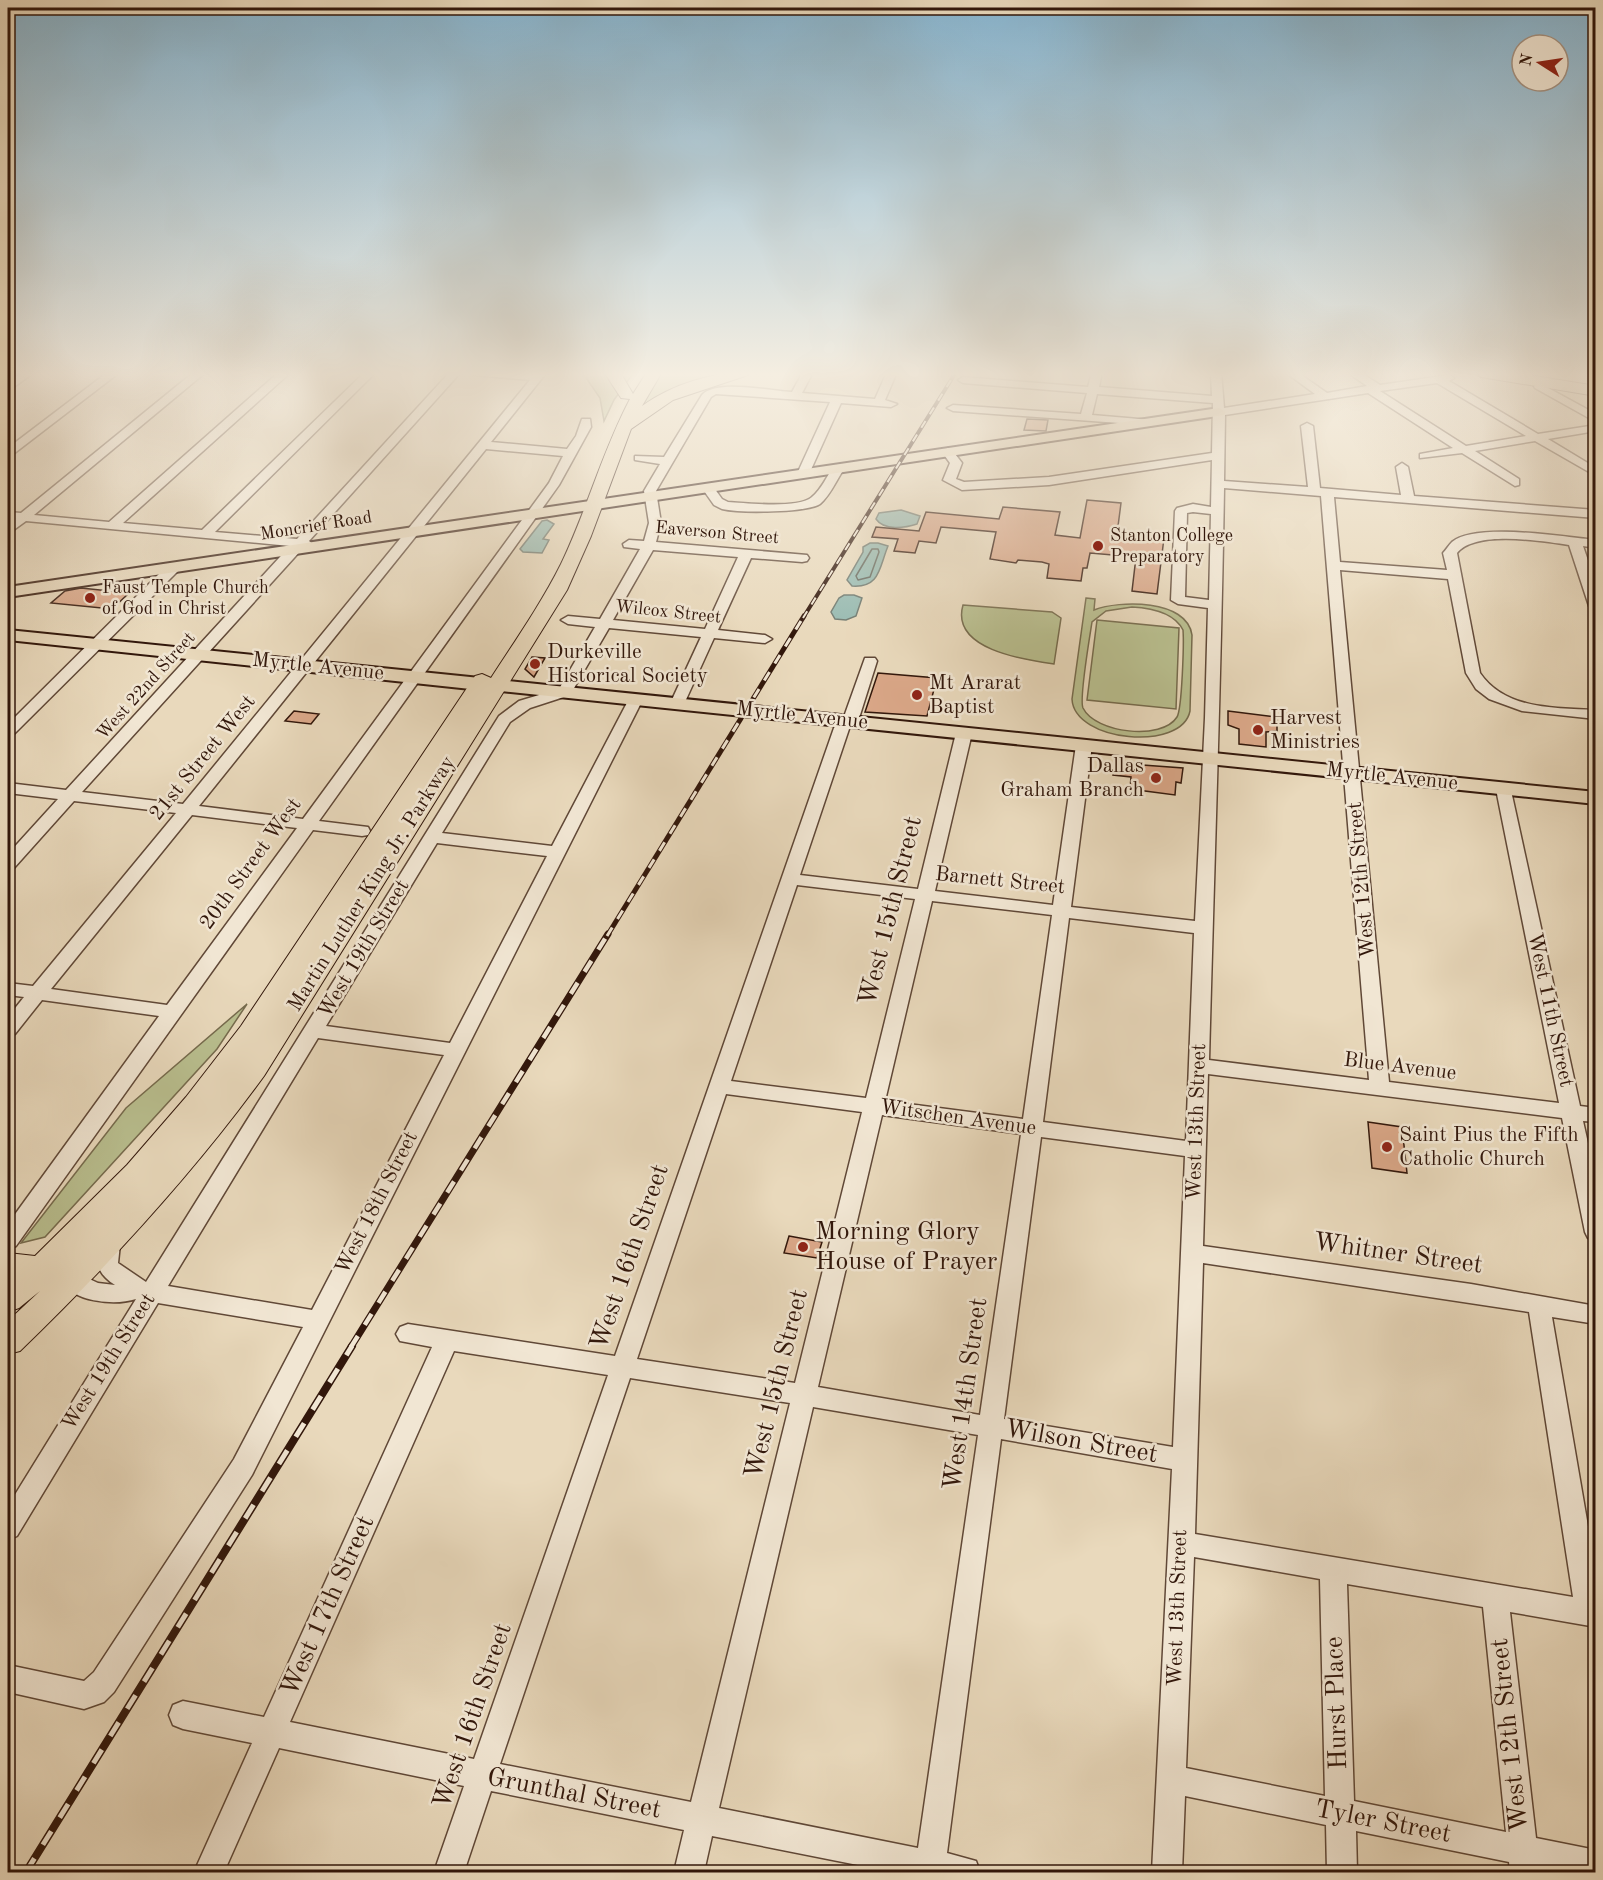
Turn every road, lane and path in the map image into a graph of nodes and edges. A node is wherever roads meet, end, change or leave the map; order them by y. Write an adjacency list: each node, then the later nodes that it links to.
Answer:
1 (93, 460): 34 (street)
2 (187, 460): 35 (street)
3 (281, 460): 38 (street)
4 (376, 460): 43 (street, West 22nd Street)
5 (471, 460): 37 (street, 21st Street West)
6 (568, 460): 31 (street, 20th Street West)
7 (597, 460): 29 (highway, Martin Luther King Jr. Parkway)
8 (608, 460): 29 (highway, Martin Luther King Jr. Parkway)
9 (655, 460): 18 (street)
10 (809, 460): 22 (street)
11 (898, 460): 20 (main road, Moncrief Road)
12 (954, 460): 13 (street)
13 (1193, 460)
14 (1218, 460): 24 (street, West 13th Street)
15 (1314, 460): 26 (street, West 12th Street)
16 (1480, 460): 23 (street)
17 (1573, 460): 21 (street)
18 (667, 461): 27 (street)
19 (1402, 467): 28 (street)
20 (838, 469): 22 (main road, Moncrief Road); 25 (street)
21 (1596, 473)
22 (803, 474): 25 (main road, Moncrief Road)
23 (1515, 482)
24 (1218, 484): 26 (street); 30 (street, West 13th Street)
25 (708, 488): 27 (main road, Moncrief Road)
26 (1320, 492): 28 (street); 46 (street, West 12th Street)
27 (649, 497): 29 (main road, Moncrief Road); 42 (street)
28 (1408, 499): 32 (street)
29 (585, 507): 31 (main road, Moncrief Road); 62 (highway, Martin Luther King Jr. Parkway)
30 (1217, 511): 50 (street, West 13th Street); 50 (street)
31 (532, 514): 37 (main road, Moncrief Road); 61 (street, 20th Street West)
32 (1596, 514)
33 (8, 516): 34 (street)
34 (23, 517): 35 (street); 36 (street)
35 (113, 525): 38 (street)
36 (8, 530)
37 (413, 531): 43 (main road, Moncrief Road); 60 (street, 21st Street West)
38 (205, 534): 43 (street)
39 (1575, 542): 41 (street); 48 (street); 51 (street)
40 (630, 544): 42 (street, Eaverson Street)
41 (1596, 544)
42 (649, 545): 44 (street, Eaverson Street); 53 (street)
43 (297, 547): 47 (main road, Moncrief Road); 58 (street, West 22nd Street)
44 (746, 554): 45 (street, Eaverson Street); 54 (street)
45 (802, 558)
46 (1333, 565): 48 (street); 72 (street, West 12th Street)
47 (173, 568): 49 (main road, Moncrief Road); 57 (street)
48 (1454, 575): 66 (street)
49 (8, 592)
50 (1216, 604): 71 (street, West 13th Street)
51 (1596, 606)
52 (568, 620): 53 (street, Wilcox Street)
53 (604, 624): 54 (street, Wilcox Street); 63 (street)
54 (709, 634): 56 (street, Wilcox Street); 65 (street)
55 (8, 635): 57 (main road, Myrtle Avenue)
56 (765, 639)
57 (96, 644): 58 (main road, Myrtle Avenue); 68 (street)
58 (200, 655): 60 (main road, Myrtle Avenue); 75 (street, West 22nd Street)
59 (870, 662): 67 (street, West 16th Street)
60 (306, 666): 61 (main road, Myrtle Avenue); 77 (street, 21st Street West)
61 (413, 677): 62 (main road, Myrtle Avenue); 78 (street, 20th Street West)
62 (489, 685): 63 (main road, Myrtle Avenue); 100 (highway, Martin Luther King Jr. Parkway); 104 (highway, Martin Luther King Jr. Parkway)
63 (565, 692): 64 (main road, Myrtle Avenue); 80 (street, West 19th Street)
64 (636, 699): 65 (main road, Myrtle Avenue); 81 (street, West 18th Street)
65 (677, 704): 67 (main road, Myrtle Avenue)
66 (1596, 715)
67 (849, 721): 69 (main road, Myrtle Avenue); 83 (street, West 16th Street)
68 (8, 732)
69 (964, 733): 70 (main road, Myrtle Avenue); 84 (street, West 15th Street)
70 (1084, 745): 71 (main road, Myrtle Avenue); 85 (street, West 14th Street)
71 (1210, 759): 72 (main road, Myrtle Avenue); 86 (street, West 13th Street)
72 (1353, 773): 74 (main road, Myrtle Avenue); 95 (street, West 12th Street)
73 (8, 788): 75 (street)
74 (1504, 789): 76 (main road, Myrtle Avenue); 97 (street, West 11th Street)
75 (71, 795): 77 (street); 82 (street, West 22nd Street)
76 (1596, 798)
77 (188, 809): 78 (street); 88 (street, 21st Street West)
78 (308, 824): 79 (street); 89 (street, 20th Street West)
79 (362, 831)
80 (432, 837): 81 (street); 91 (street, West 19th Street)
81 (556, 852): 92 (street, West 18th Street)
82 (8, 864)
83 (791, 879): 84 (street, Barnett Street); 94 (street, West 16th Street)
84 (925, 895): 85 (street, Barnett Street); 96 (street, West 15th Street)
85 (1062, 910): 86 (street, Barnett Street); 99 (street, West 14th Street)
86 (1204, 928): 93 (street, West 13th Street)
87 (8, 989): 88 (street)
88 (36, 993): 89 (street); 90 (street, 21st Street West)
89 (172, 1012): 103 (street, 20th Street West)
90 (8, 1029)
91 (314, 1031): 92 (street); 109 (street, West 19th Street)
92 (455, 1050): 113 (street, West 18th Street)
93 (1199, 1066): 95 (street, Blue Avenue); 101 (street, West 13th Street)
94 (719, 1086): 96 (street, Witschen Avenue); 118 (street, West 16th Street)
95 (1380, 1089): 97 (street, Blue Avenue)
96 (873, 1106): 99 (street, Witschen Avenue); 119 (street, West 15th Street)
97 (1571, 1112): 98 (street, Blue Avenue); 102 (street, West 11th Street)
98 (1596, 1116)
99 (1032, 1128): 101 (street, Witschen Avenue); 120 (street, West 14th Street)
100 (176, 1130): 107 (highway, Martin Luther King Jr. Parkway); 108 (highway)
101 (1196, 1150): 105 (street, West 13th Street)
102 (1596, 1232)
103 (8, 1240)
104 (109, 1244): 108 (highway, Martin Luther King Jr. Parkway); 109 (street)
105 (1192, 1253): 111 (street, Whitner Street); 121 (street, West 13th Street)
106 (8, 1265): 107 (highway)
107 (42, 1270): 110 (highway, Martin Luther King Jr. Parkway); 114 (highway)
108 (72, 1280): 109 (street); 117 (highway, Martin Luther King Jr. Parkway)
109 (145, 1291): 113 (street); 122 (street, West 19th Street)
110 (8, 1299)
111 (1539, 1306): 112 (street, Whitner Street); 126 (street)
112 (1596, 1315)
113 (317, 1320): 127 (street, West 18th Street)
114 (8, 1329)
115 (408, 1334): 116 (street, Wilson Street)
116 (447, 1340): 118 (street, Wilson Street); 129 (street, West 17th Street)
117 (8, 1341)
118 (622, 1368): 119 (street, Wilson Street); 130 (street, West 16th Street)
119 (804, 1395): 120 (street, Wilson Street); 133 (street, West 15th Street)
120 (990, 1427): 121 (street, Wilson Street); 136 (street, West 14th Street)
121 (1185, 1460): 123 (street, West 13th Street)
122 (8, 1528)
123 (1180, 1543): 124 (street); 131 (street, West 13th Street)
124 (1333, 1569): 125 (street); 132 (street, Hurst Place)
125 (1495, 1599): 126 (street); 134 (street, West 12th Street)
126 (1592, 1614)
127 (8, 1679)
128 (183, 1715): 129 (street, Grunthal Street)
129 (271, 1733): 130 (street, Grunthal Street); 137 (street, West 17th Street)
130 (483, 1776): 133 (street, Grunthal Street); 138 (street, West 16th Street)
131 (1171, 1779): 132 (street, Tyler Street); 141 (street, West 13th Street)
132 (1341, 1814): 134 (street, Tyler Street); 142 (street, Hurst Place)
133 (702, 1820): 136 (street, Grunthal Street); 139 (street, West 15th Street)
134 (1524, 1861): 135 (street, Tyler Street)
135 (1596, 1865)
136 (930, 1869): 140 (street, Grunthal Street)
137 (209, 1872)
138 (449, 1872)
139 (689, 1872)
140 (964, 1872)
141 (1167, 1872)
142 (1342, 1872)

